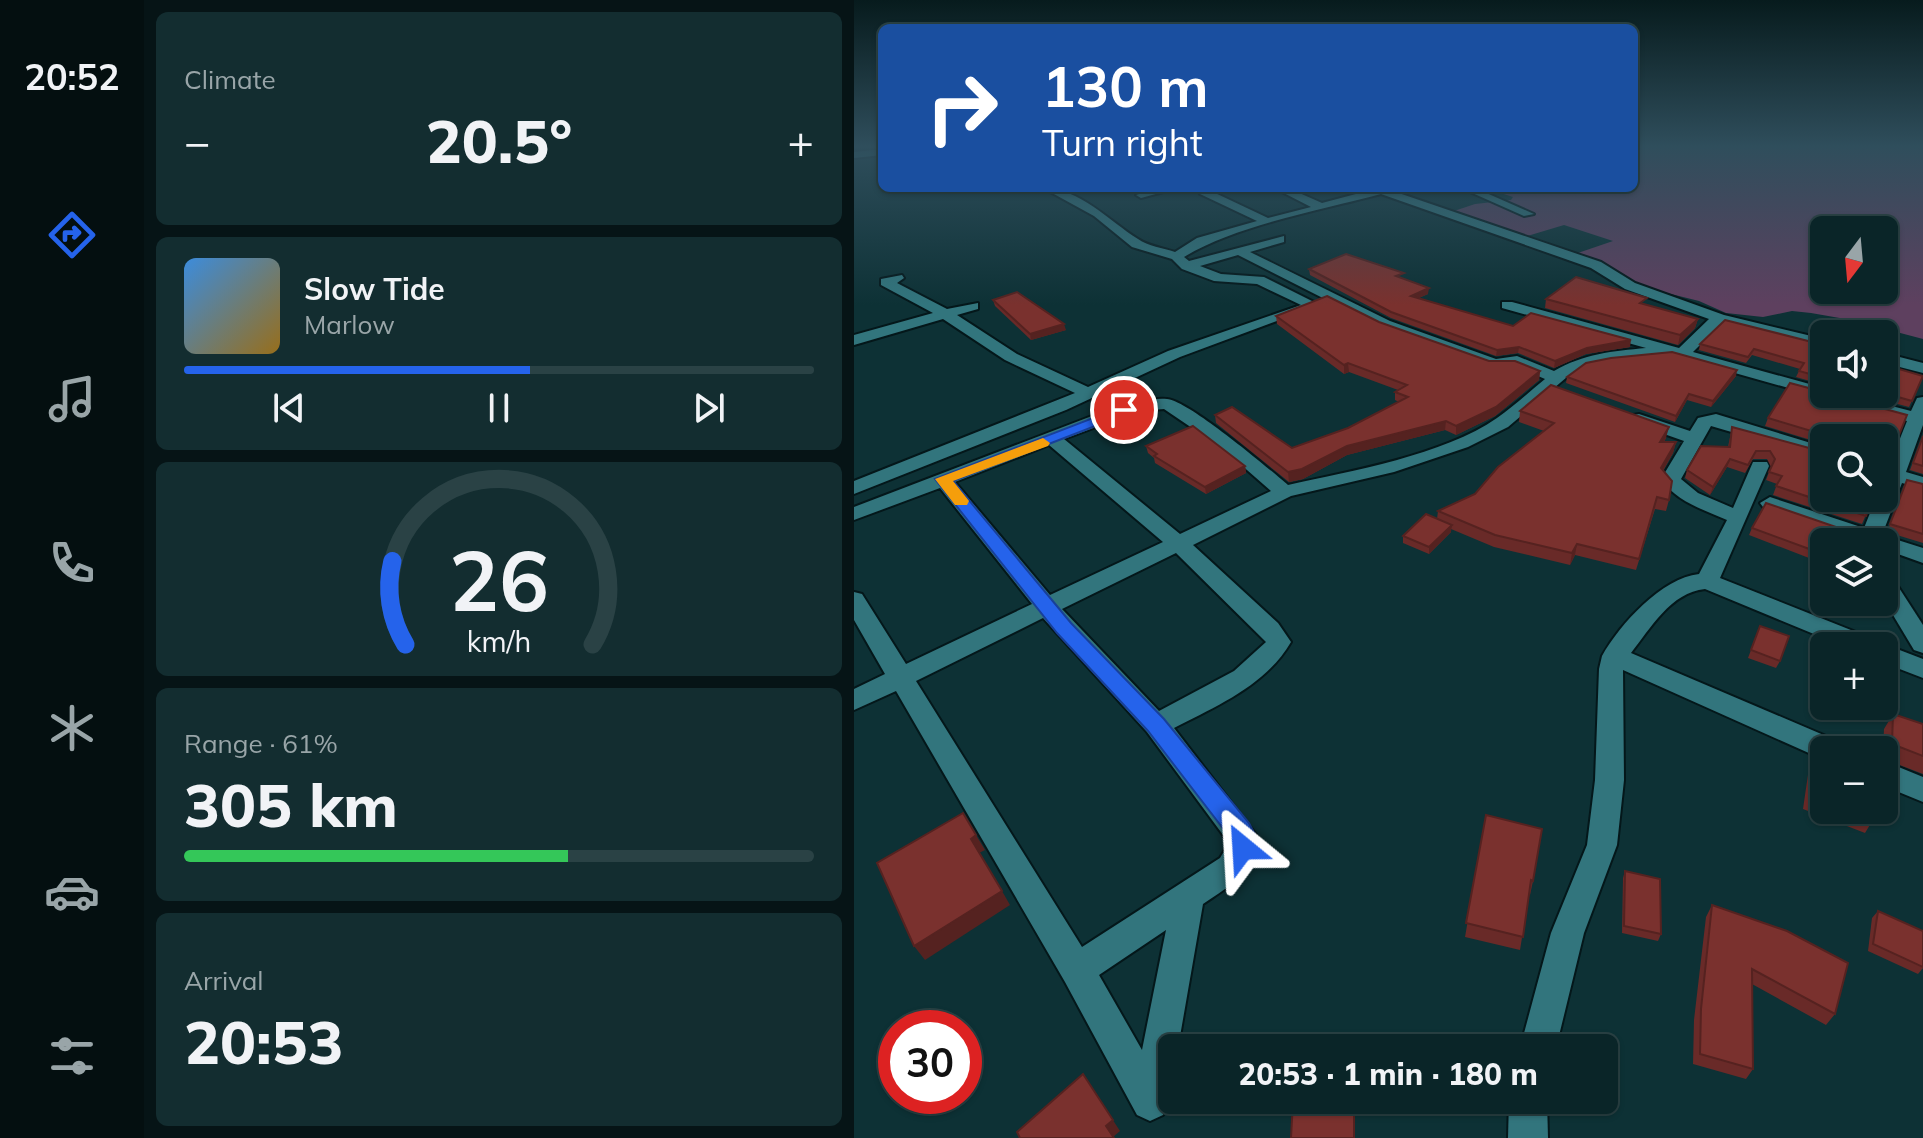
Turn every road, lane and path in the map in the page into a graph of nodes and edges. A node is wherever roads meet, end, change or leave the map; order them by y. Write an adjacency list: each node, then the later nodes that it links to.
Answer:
1 (1069, 199): 12 (street)
2 (1219, 199): 9 (street)
3 (1303, 199): 7 (street)
4 (1349, 199): 7 (street)
5 (1407, 199): 17 (street)
6 (1492, 199): 8 (street)
7 (1323, 208): 9 (street)
8 (1528, 214)
9 (1268, 222): 12 (street)
10 (1280, 239): 11 (street)
11 (1239, 251): 12 (street); 23 (street)
12 (1182, 261): 25 (street)
13 (897, 278): 16 (street)
14 (1507, 305): 20 (street)
15 (973, 306): 16 (street)
16 (945, 314): 18 (street); 25 (street)
17 (1719, 318): 19 (street); 20 (street)
18 (854, 340)
19 (1810, 341)
20 (1675, 353): 23 (street); 24 (street)
21 (1898, 362): 22 (street)
22 (1923, 368)
23 (1555, 385): 38 (street)
24 (1810, 389)
25 (1088, 393): 37 (street)
26 (1896, 408): 28 (street)
27 (1618, 411): 29 (street)
28 (1920, 413): 32 (street)
29 (1692, 438): 31 (street); 41 (street)
30 (1053, 439): 35 (street); 38 (street); 43 (street)
31 (1810, 449)
32 (1898, 456)
33 (1760, 466): 41 (street)
34 (1898, 476): 36 (street)
35 (943, 479): 40 (street); 49 (street)
36 (1923, 483)
37 (854, 488)
38 (1284, 492): 43 (street)
39 (1770, 503): 42 (street)
40 (854, 514)
41 (1737, 517): 46 (street)
42 (1840, 528)
43 (1179, 544): 49 (street); 57 (street)
44 (1898, 548): 45 (street)
45 (1923, 556)
46 (1707, 581): 50 (street); 52 (street)
47 (854, 600): 55 (street)
48 (1898, 604): 51 (street)
49 (1047, 605): 55 (street); 57 (street)
50 (1833, 632)
51 (1923, 644)
52 (1614, 656): 58 (street); 63 (street)
53 (1898, 659): 54 (street)
54 (1923, 669)
55 (900, 677): 56 (street); 62 (street)
56 (854, 700)
57 (1156, 725): 61 (street)
58 (1810, 741)
59 (1898, 779): 60 (street)
60 (1923, 790)
61 (1189, 896): 62 (street); 62 (street)
62 (1077, 970)
63 (1541, 1034)
64 (1528, 1114): 65 (street)
65 (1528, 1138)

